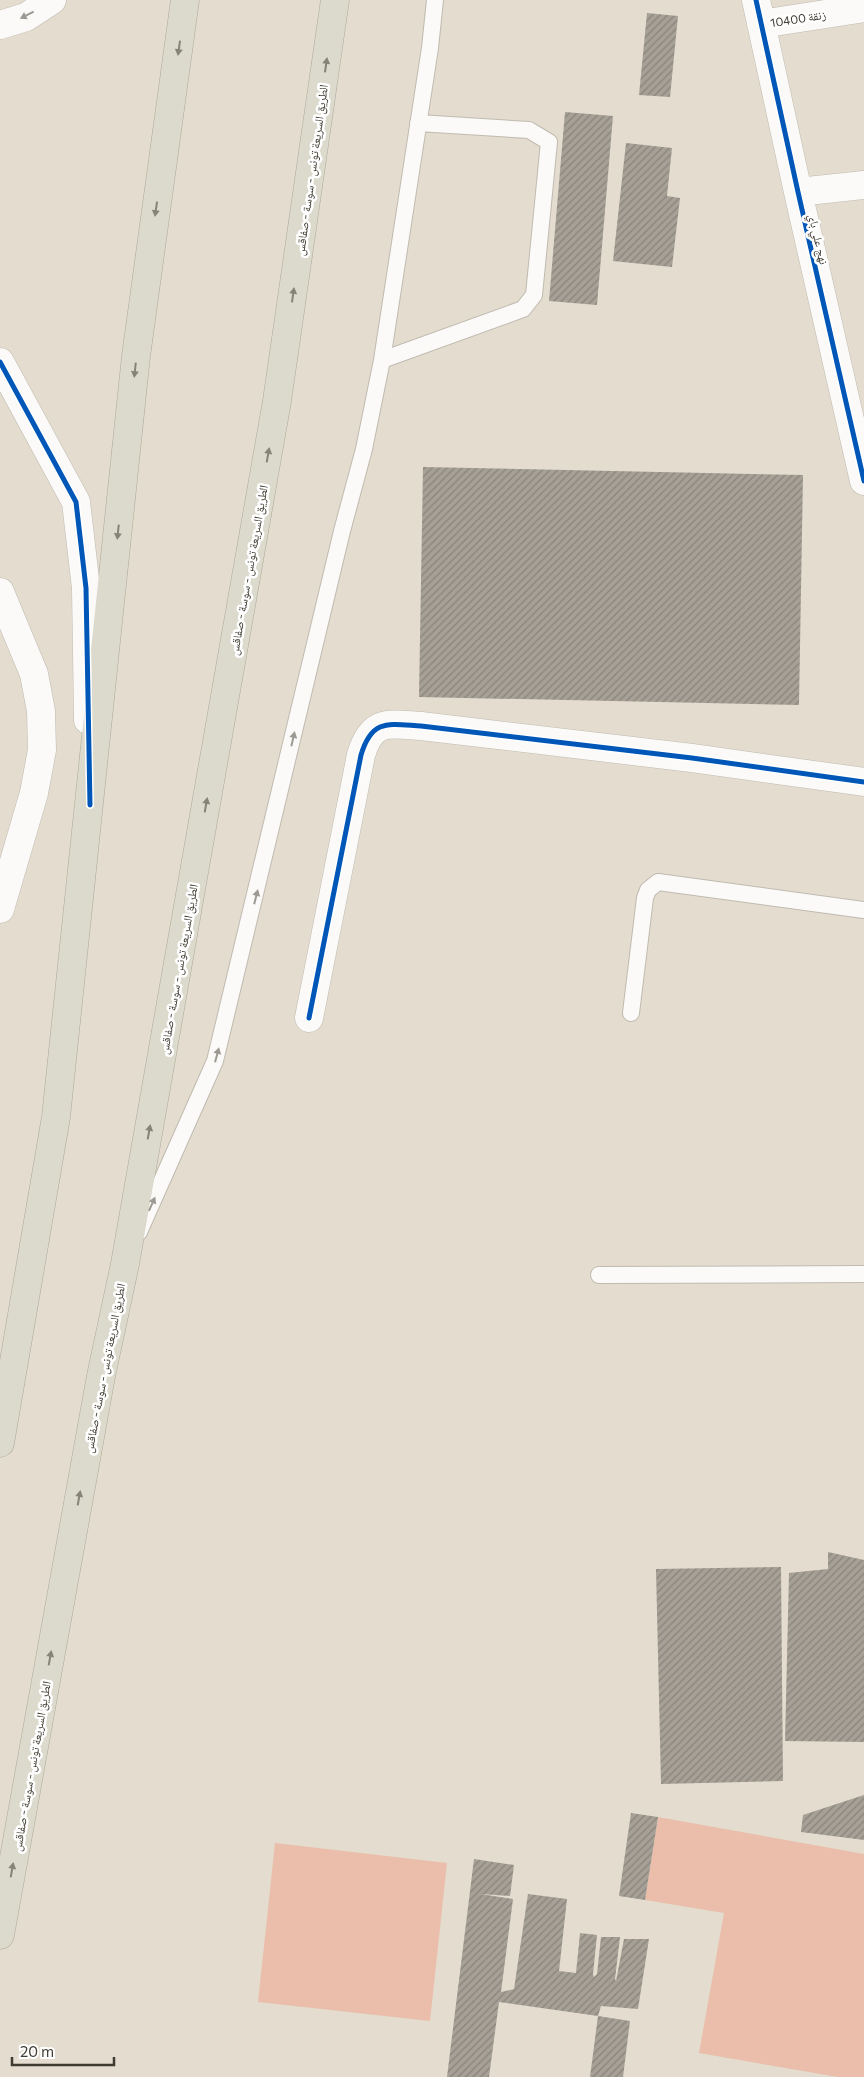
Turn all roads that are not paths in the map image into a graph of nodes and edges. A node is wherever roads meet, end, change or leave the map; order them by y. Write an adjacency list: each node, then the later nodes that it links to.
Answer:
1 (52, 0): 7 (street, one-way to 7)
2 (185, 0): 16 (highway, one-way to 16)
3 (334, 0): 21 (highway, الطريق السريعة تونس - سوسة - صفاقس, one-way to 3)
4 (435, 0): 8 (lane)
5 (864, 8): 6 (street, زنقة 10400)
6 (759, 12): 10 (street, نهج علي باي)
7 (0, 25)
8 (418, 123): 11 (lane); 11 (lane)
9 (864, 186): 10 (street)
10 (798, 192): 13 (street, نهج علي باي)
11 (382, 360): 21 (lane, one-way to 11)
12 (3, 375): 16 (street)
13 (864, 481)
14 (0, 592): 17 (street)
15 (864, 782): 20 (street)
16 (90, 805): 24 (highway)
17 (0, 910)
18 (864, 910): 19 (lane)
19 (631, 1013)
20 (309, 1018)
21 (125, 1264): 25 (highway, الطريق السريعة تونس - سوسة - صفاقس, one-way to 21)
22 (864, 1274): 23 (lane)
23 (599, 1275)
24 (0, 1443)
25 (0, 1935)

